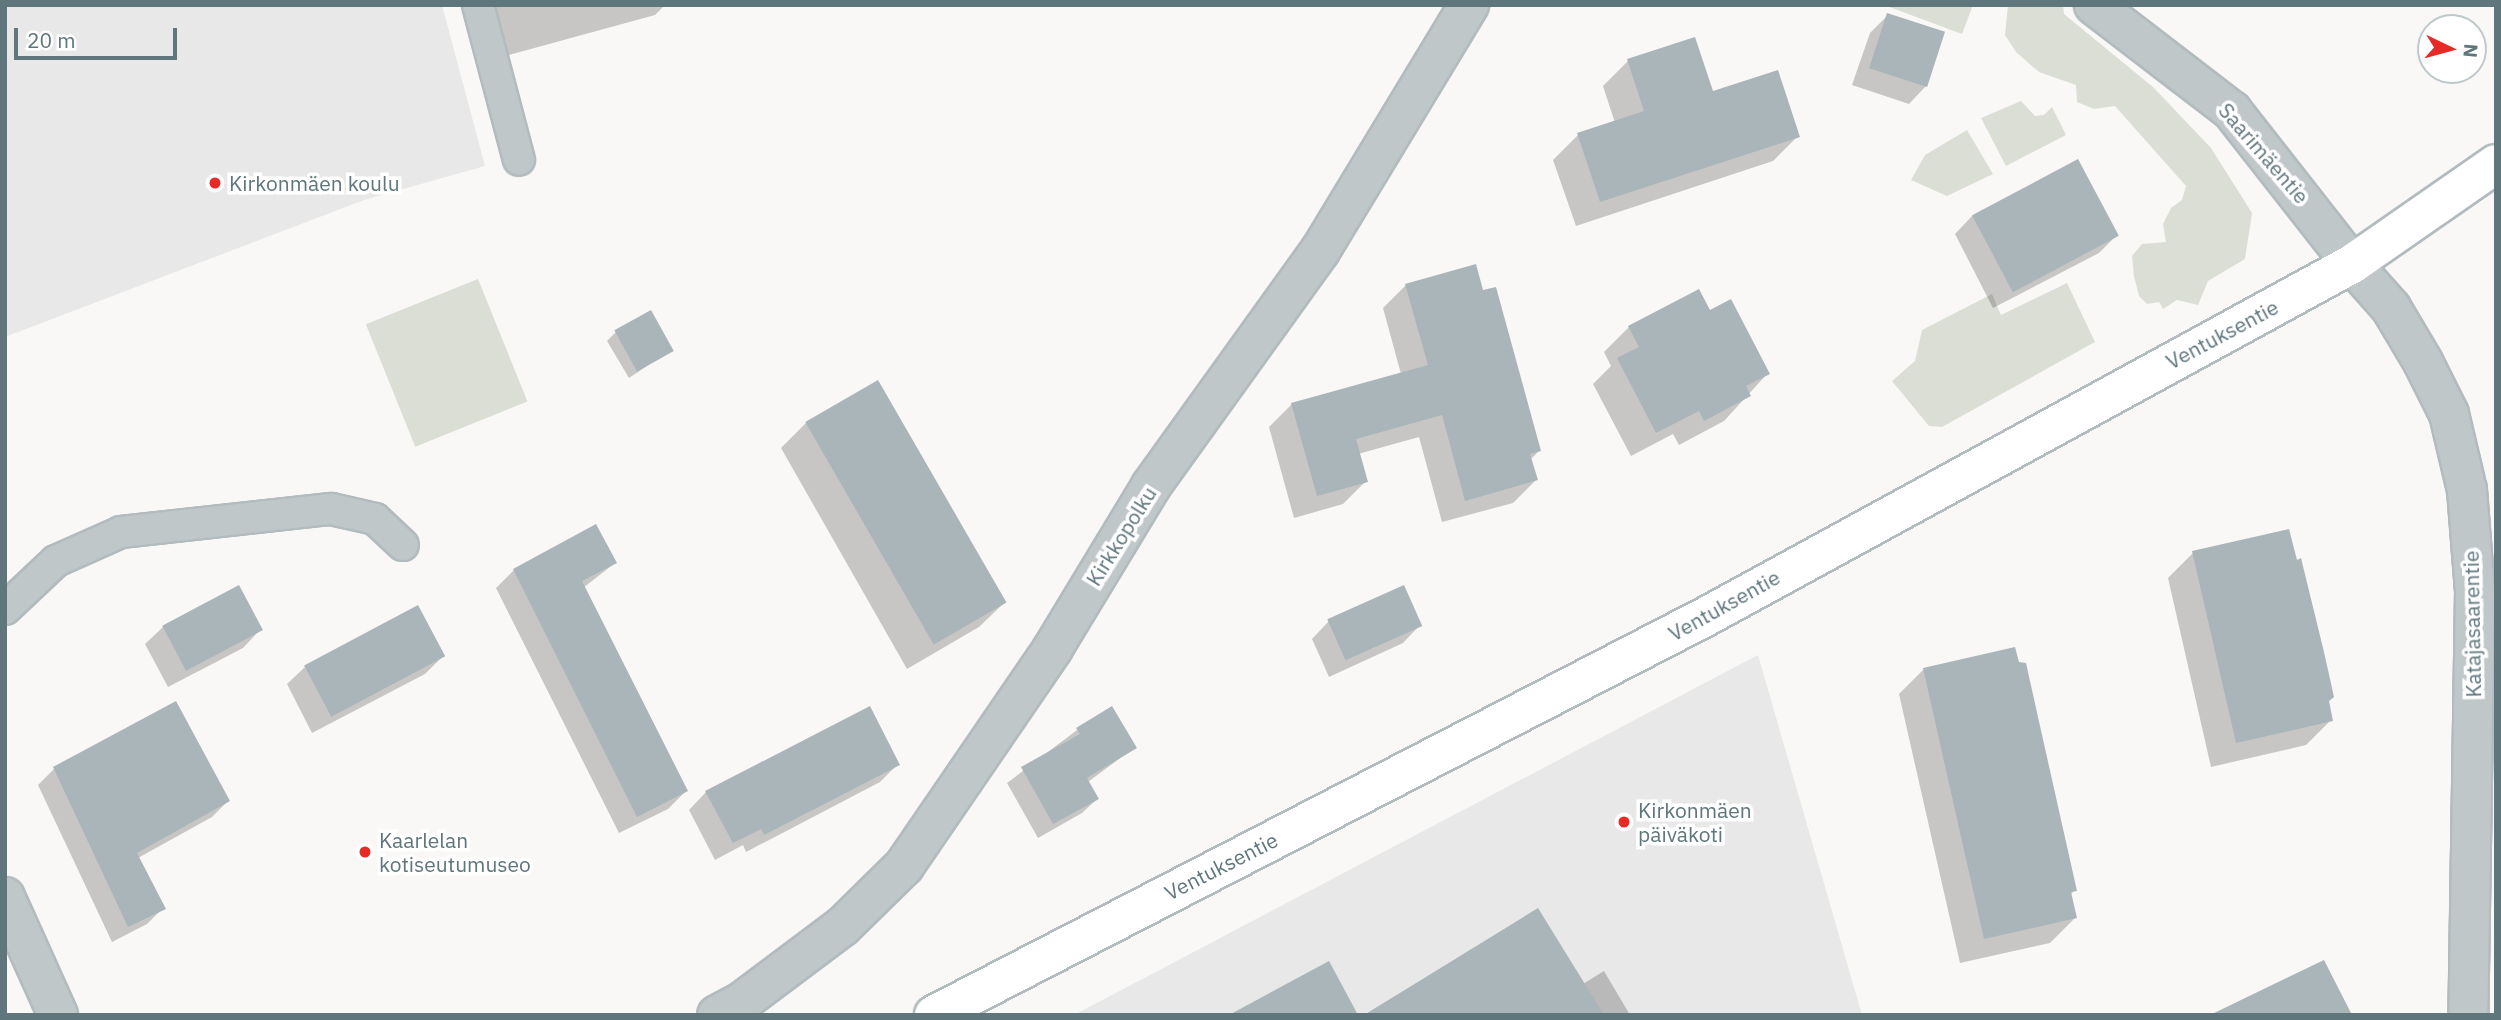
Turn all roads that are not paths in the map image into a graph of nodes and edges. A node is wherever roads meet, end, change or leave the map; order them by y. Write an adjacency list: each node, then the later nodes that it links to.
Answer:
1 (478, 5): 4 (lane)
2 (1469, 5): 11 (street, Kirkkopolku)
3 (2094, 5): 6 (street, Saarimäentie)
4 (519, 160)
5 (2496, 164): 6 (main road, Ventuksentie)
6 (2353, 264): 12 (main road, Ventuksentie); 13 (street, Katajasaarentie)
7 (403, 545): 8 (lane)
8 (5, 609)
9 (5, 897): 10 (street)
10 (58, 1015)
11 (717, 1015)
12 (934, 1015)
13 (2468, 1015)

